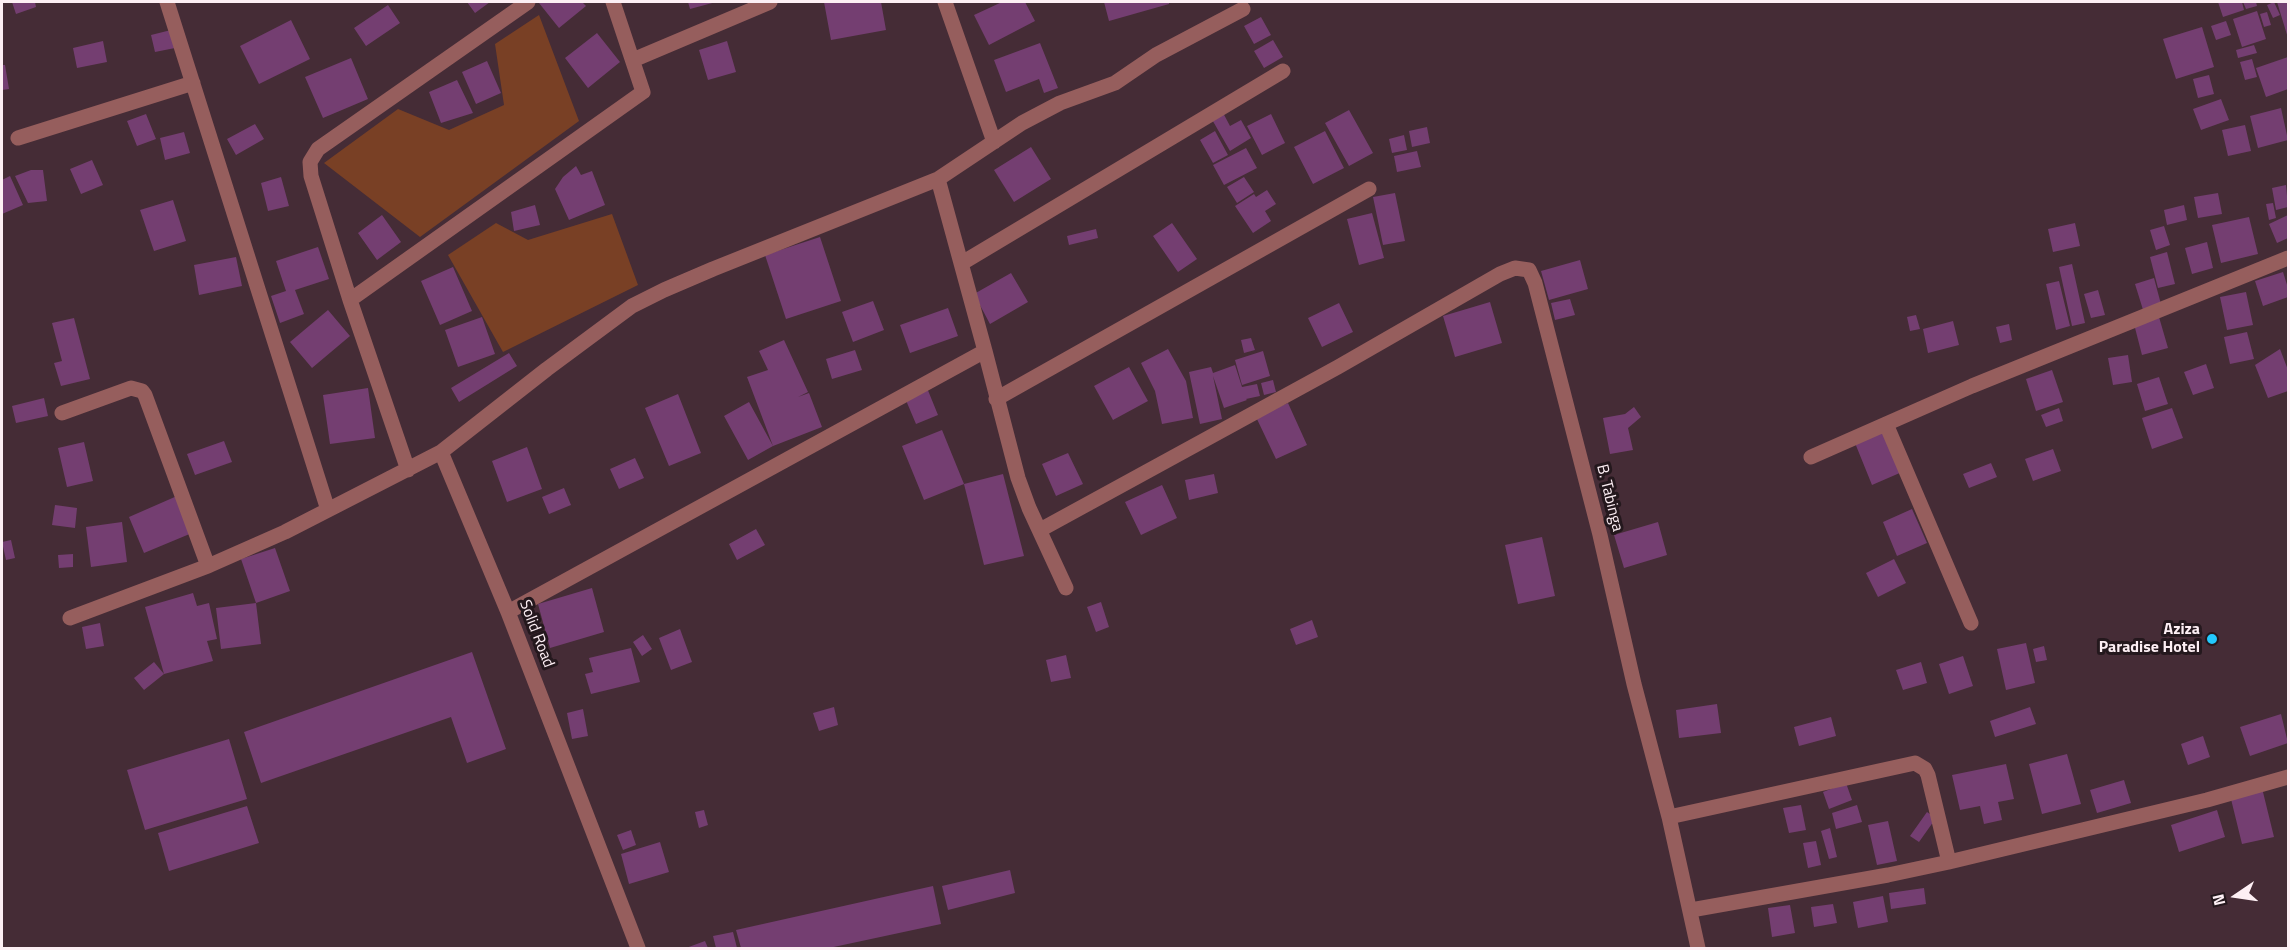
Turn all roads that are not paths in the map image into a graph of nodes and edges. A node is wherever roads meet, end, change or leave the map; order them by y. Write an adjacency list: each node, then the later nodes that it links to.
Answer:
1 (167, 2): 9 (street)
2 (528, 2): 16 (street)
3 (613, 2): 7 (street)
4 (770, 2): 7 (street)
5 (945, 2): 11 (street)
6 (1243, 9): 11 (street)
7 (633, 60): 16 (street)
8 (1283, 71): 15 (street)
9 (193, 83): 10 (street); 24 (street)
10 (18, 138)
11 (994, 142): 12 (street)
12 (938, 178): 15 (street); 21 (street)
13 (1369, 189): 18 (street)
14 (2289, 258): 20 (street)
15 (962, 263): 17 (street)
16 (350, 300): 23 (street)
17 (985, 351): 18 (street); 28 (street)
18 (996, 399): 25 (street)
19 (62, 413): 26 (street)
20 (1886, 424): 22 (street); 30 (street)
21 (441, 452): 23 (street); 28 (street, Solid Road)
22 (1811, 457)
23 (408, 470): 24 (street)
24 (328, 510): 26 (street)
25 (1040, 530): 27 (street); 32 (street, B. Tabinga)
26 (208, 566): 29 (street)
27 (1066, 588)
28 (508, 612): 35 (street, Solid Road)
29 (70, 618)
30 (1971, 622)
31 (2289, 777): 33 (street)
32 (1669, 817): 33 (street); 34 (street, B. Tabinga)
33 (1950, 862): 34 (street)
34 (1691, 910): 36 (street, B. Tabinga)
35 (638, 948)
36 (1698, 948)

